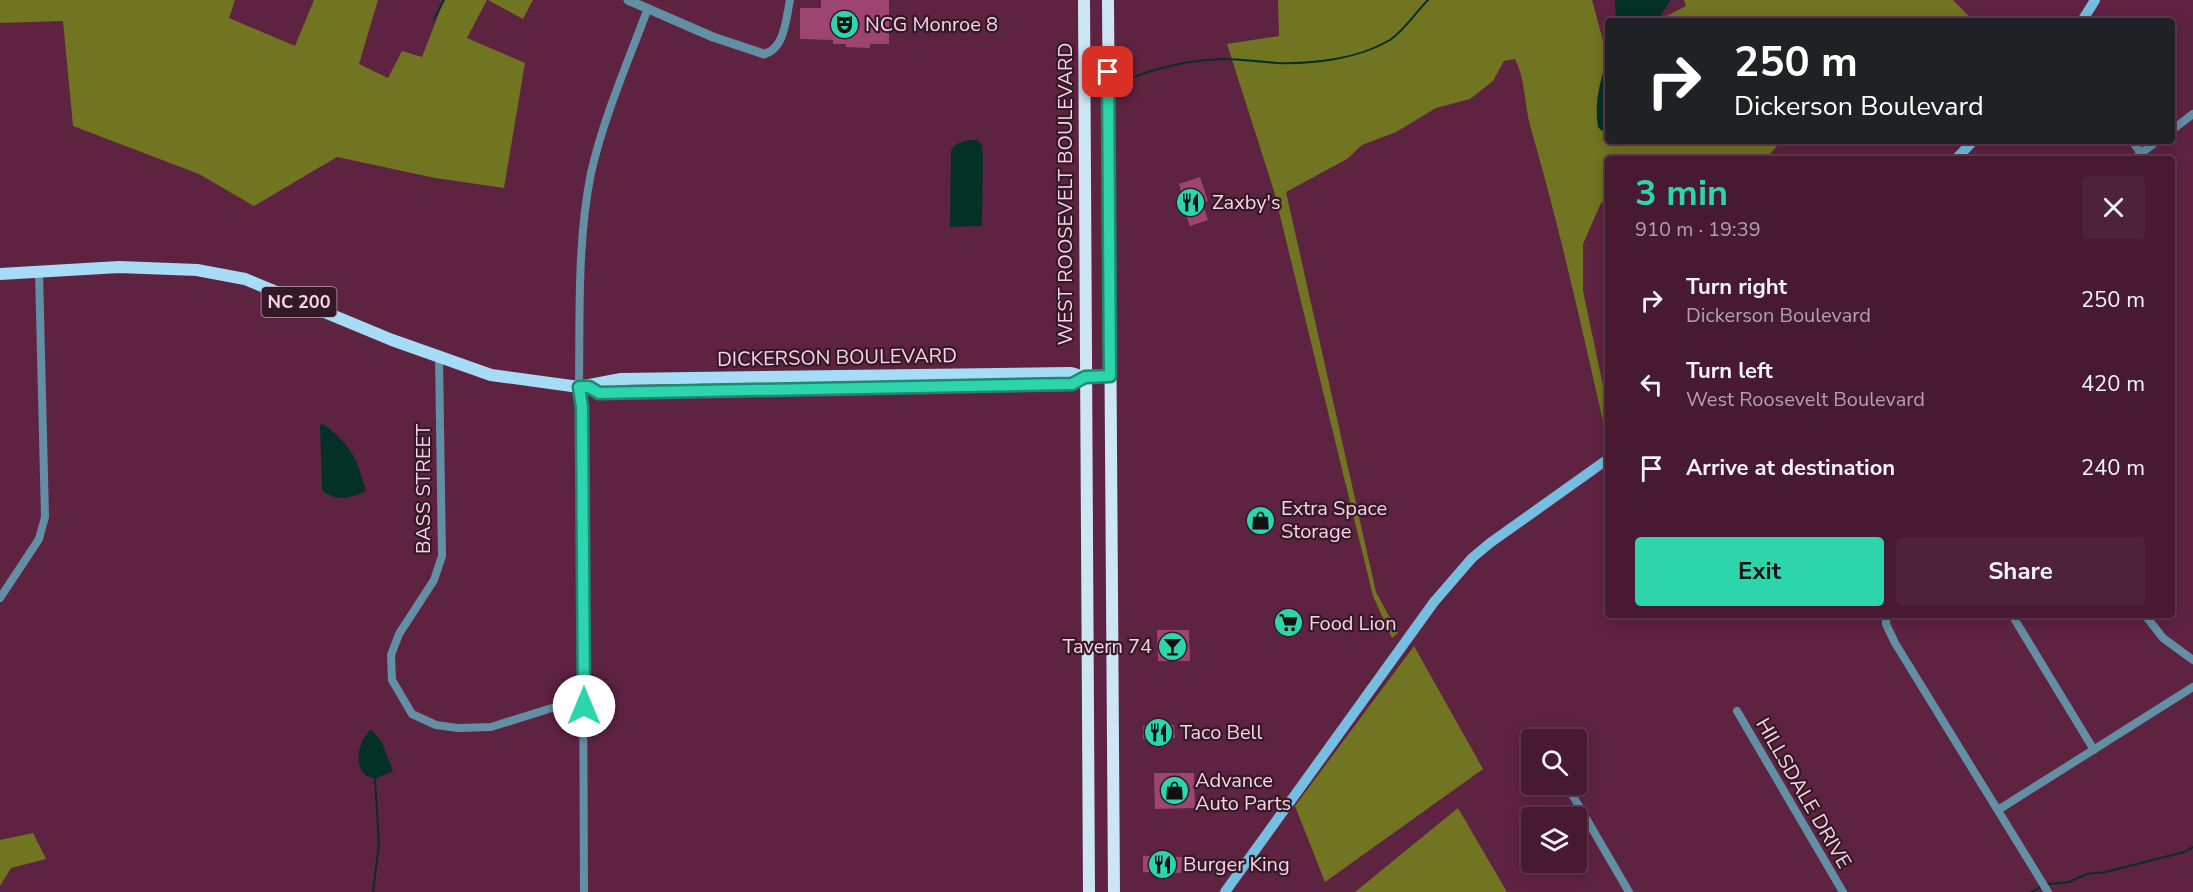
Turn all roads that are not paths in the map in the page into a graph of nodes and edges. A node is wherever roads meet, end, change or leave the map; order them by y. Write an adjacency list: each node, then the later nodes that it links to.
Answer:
1 (628, 0): 7 (street)
2 (790, 0): 9 (street)
3 (1084, 0): 24 (highway, WEST ROOSEVELT BOULEVARD)
4 (1100, 0): 10 (highway)
5 (1108, 0): 10 (highway)
6 (2095, 0): 8 (main road)
7 (648, 8): 9 (street); 25 (street)
8 (2084, 18)
9 (764, 54)
10 (1108, 72): 22 (highway)
11 (2193, 114): 12 (street)
12 (2175, 128)
13 (1970, 144): 17 (main road)
14 (2134, 144): 16 (street)
15 (2153, 144): 16 (street)
16 (2141, 153): 18 (street)
17 (1959, 156)
18 (2138, 156)
19 (39, 272): 20 (main road, DICKERSON BOULEVARD / NC 200); 21 (main road, DICKERSON BOULEVARD / NC 200); 28 (street)
20 (0, 274)
21 (439, 357): 25 (main road, DICKERSON BOULEVARD / NC 200); 34 (street, BASS STREET)
22 (1110, 376): 24 (main road, DICKERSON BOULEVARD / NC 200); 41 (highway)
23 (898, 377): 24 (main road, DICKERSON BOULEVARD / NC 200); 25 (main road, DICKERSON BOULEVARD / NC 200); 26 (main road, NC 200)
24 (1085, 377): 26 (main road, DICKERSON BOULEVARD / NC 200); 40 (highway, WEST ROOSEVELT BOULEVARD)
25 (584, 387): 26 (main road, DICKERSON BOULEVARD / NC 200); 34 (street)
26 (844, 388)
27 (1605, 461): 42 (main road)
28 (0, 598)
29 (1886, 618): 38 (street)
30 (2014, 618): 36 (street)
31 (2147, 618): 32 (street)
32 (2193, 660)
33 (2193, 687): 36 (street)
34 (584, 706): 39 (street)
35 (1737, 711): 44 (street, HILLSDALE DRIVE)
36 (2094, 750): 38 (street)
37 (1572, 795): 43 (street)
38 (1998, 810): 45 (street)
39 (584, 892)
40 (1089, 892)
41 (1114, 892)
42 (1225, 892)
43 (1629, 892)
44 (1843, 892)
45 (2048, 892)

